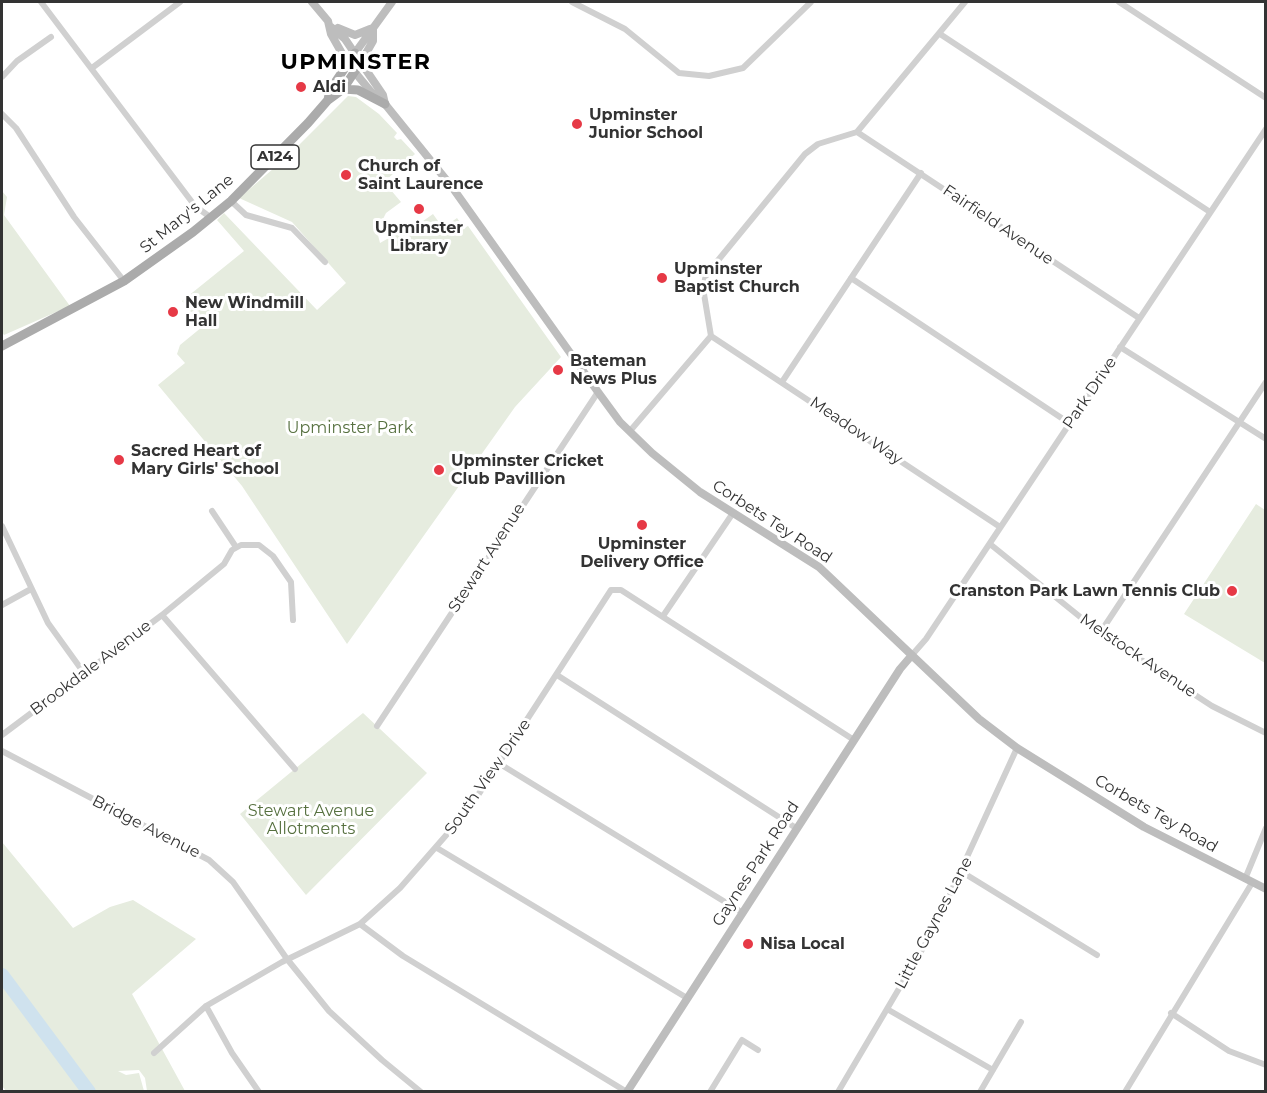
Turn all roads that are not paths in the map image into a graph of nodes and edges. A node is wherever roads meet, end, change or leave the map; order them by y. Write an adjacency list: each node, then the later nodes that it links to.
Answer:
1 (41, 2): 15 (street)
2 (180, 2): 15 (street)
3 (312, 2): 9 (main road)
4 (392, 2): 10 (main road, St Mary's Lane)
5 (572, 2): 6 (street)
6 (809, 2)
7 (965, 2): 11 (street)
8 (1119, 2): 19 (street)
9 (329, 24): 10 (main road); 13 (main road, Corbets Tey Road); 14 (main road, Corbets Tey Road)
10 (375, 28): 13 (main road, St Mary's Lane)
11 (940, 34): 24 (street); 27 (street)
12 (51, 37): 17 (street)
13 (358, 58): 14 (main road, St Mary's Lane / A124); 16 (main road, St Mary's Lane); 21 (main road, Corbets Tey Road)
14 (348, 64): 16 (main road, Corbets Tey Road); 20 (main road, St Mary's Lane / A124)
15 (92, 68): 28 (street)
16 (355, 73): 18 (main road, St Mary's Lane); 21 (main road, Corbets Tey Road)
17 (2, 77)
18 (343, 89): 20 (main road); 21 (main road)
19 (1266, 98)
20 (328, 100): 26 (main road, St Mary's Lane / A124)
21 (384, 103): 38 (main road, Corbets Tey Road)
22 (2, 114): 31 (street)
23 (1266, 129): 27 (street, Park Drive)
24 (857, 132): 25 (street, Fairfield Avenue); 33 (street)
25 (921, 173): 30 (street); 32 (street, Fairfield Avenue)
26 (231, 201): 28 (main road, St Mary's Lane / A124); 29 (street)
27 (1210, 212): 32 (street, Park Drive)
28 (210, 217): 31 (main road, St Mary's Lane / A124)
29 (324, 262)
30 (851, 278): 36 (street); 40 (street)
31 (124, 281): 34 (main road, St Mary's Lane / A124)
32 (1139, 318): 35 (street, Park Drive)
33 (711, 336): 36 (street, Meadow Way); 41 (street)
34 (2, 346)
35 (1120, 347): 39 (street); 40 (street, Park Drive)
36 (782, 382): 46 (street, Meadow Way)
37 (1266, 382): 39 (street)
38 (598, 392): 41 (main road, Corbets Tey Road); 58 (street, Stewart Avenue)
39 (1239, 422): 42 (street); 54 (street)
40 (1070, 423): 46 (street, Park Drive)
41 (630, 431): 44 (main road, Corbets Tey Road)
42 (1266, 439)
43 (212, 511): 48 (street)
44 (733, 513): 52 (street); 55 (main road, Corbets Tey Road)
45 (2, 526): 49 (street)
46 (1000, 527): 47 (street, Park Drive)
47 (990, 544): 54 (street, Melstock Avenue); 55 (street, Park Drive)
48 (236, 547): 51 (street); 53 (street)
49 (30, 589): 50 (street); 56 (street)
50 (2, 605)
51 (162, 615): 56 (street, Brookdale Avenue); 65 (street, Brookdale Avenue)
52 (663, 616): 57 (street, South View Drive); 61 (street)
53 (293, 620)
54 (1100, 633): 59 (street, Melstock Avenue)
55 (912, 655): 61 (main road, Gaynes Park Road); 62 (main road, Corbets Tey Road)
56 (84, 673): 60 (street, Brookdale Avenue)
57 (557, 675): 64 (street, South View Drive); 66 (street)
58 (378, 726)
59 (1266, 733)
60 (2, 735)
61 (854, 740): 66 (main road, Gaynes Park Road)
62 (1017, 748): 69 (street, Little Gaynes Lane); 70 (main road, Corbets Tey Road)
63 (2, 751): 75 (street, Bridge Avenue)
64 (500, 764): 68 (street, South View Drive); 72 (street)
65 (295, 769)
66 (796, 828): 72 (main road, Gaynes Park Road)
67 (1266, 828): 70 (street)
68 (437, 848): 73 (street, South View Drive); 76 (street)
69 (962, 872): 74 (street); 78 (street, Little Gaynes Lane)
70 (1248, 881): 71 (main road, Corbets Tey Road); 79 (street)
71 (1266, 889)
72 (742, 913): 76 (main road, Gaynes Park Road)
73 (360, 924): 75 (street, South View Drive); 85 (street)
74 (1098, 955)
75 (287, 959): 77 (street, South View Drive); 87 (street, Bridge Avenue)
76 (687, 998): 85 (main road, Gaynes Park Road)
77 (206, 1006): 82 (street, South View Drive); 86 (street)
78 (887, 1008): 84 (street); 89 (street, Little Gaynes Lane)
79 (1171, 1013): 83 (street); 91 (street)
80 (1021, 1022): 84 (street)
81 (758, 1050): 88 (street)
82 (154, 1053)
83 (1266, 1065)
84 (993, 1070): 90 (street)
85 (627, 1091)
86 (259, 1092)
87 (421, 1092)
88 (710, 1092)
89 (838, 1092)
90 (980, 1092)
91 (1125, 1092)

